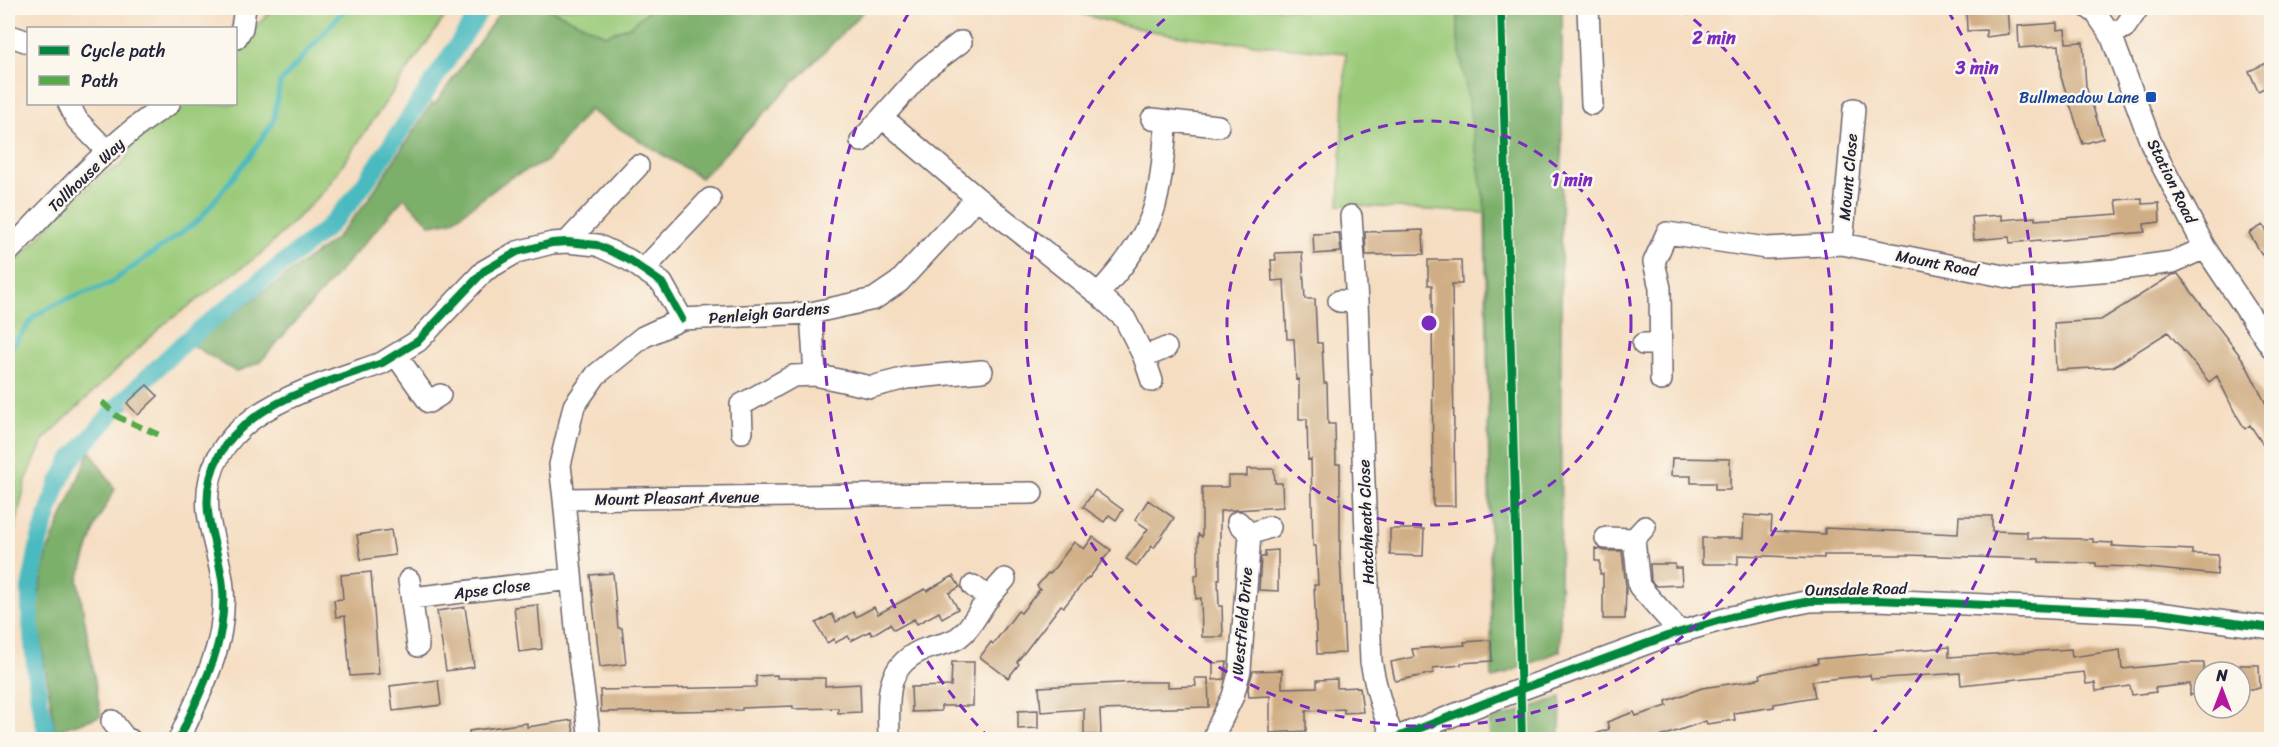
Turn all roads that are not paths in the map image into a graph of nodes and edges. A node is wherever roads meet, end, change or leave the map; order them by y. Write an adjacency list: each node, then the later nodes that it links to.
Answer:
1 (245, 8): 7 (street)
2 (1588, 8): 10 (street)
3 (2089, 8): 6 (street, Station Road)
4 (2138, 8): 6 (street)
5 (8, 35): 8 (street)
6 (2111, 35): 24 (street, Station Road)
7 (237, 36)
8 (27, 42)
9 (961, 42): 14 (street)
10 (1592, 104)
11 (70, 105): 17 (street)
12 (167, 105): 17 (street, Tollhouse Way)
13 (1854, 109): 23 (street, Mount Close)
14 (883, 118): 16 (street); 19 (street)
15 (1218, 126): 27 (street)
16 (861, 141)
17 (108, 152): 25 (street, Tollhouse Way)
18 (638, 166): 22 (street)
19 (977, 198): 27 (street); 28 (street, Penleigh Gardens)
20 (710, 199): 26 (street)
21 (1351, 216): 50 (street, Hatchheath Close)
22 (567, 242): 26 (street); 32 (street)
23 (1842, 244): 24 (street, Mount Road); 36 (street, Mount Road)
24 (2205, 248): 31 (street, Station Road)
25 (8, 252)
26 (645, 269): 29 (street)
27 (1098, 294): 33 (street)
28 (811, 313): 29 (street, Penleigh Gardens); 35 (street)
29 (682, 319): 41 (street, Penleigh Gardens)
30 (1166, 348): 33 (street)
31 (2271, 348)
32 (396, 355): 38 (street); 52 (street)
33 (1144, 357): 37 (street)
34 (982, 372): 35 (street)
35 (815, 375): 39 (street)
36 (1661, 380)
37 (1152, 381)
38 (440, 395)
39 (742, 432)
40 (1032, 494): 41 (street, Mount Pleasant Avenue)
41 (564, 499): 44 (street)
42 (1253, 527): 55 (street, Westfield Drive)
43 (1606, 538): 46 (street)
44 (572, 579): 48 (street, Apse Close); 53 (street)
45 (1005, 579): 54 (street)
46 (1680, 632): 47 (street, Ounsdale Road); 50 (street, Ounsdale Road)
47 (2271, 632)
48 (418, 645)
49 (112, 721): 51 (street)
50 (1392, 739)
51 (129, 740)
52 (178, 740)
53 (590, 740)
54 (889, 740)
55 (1214, 740)

